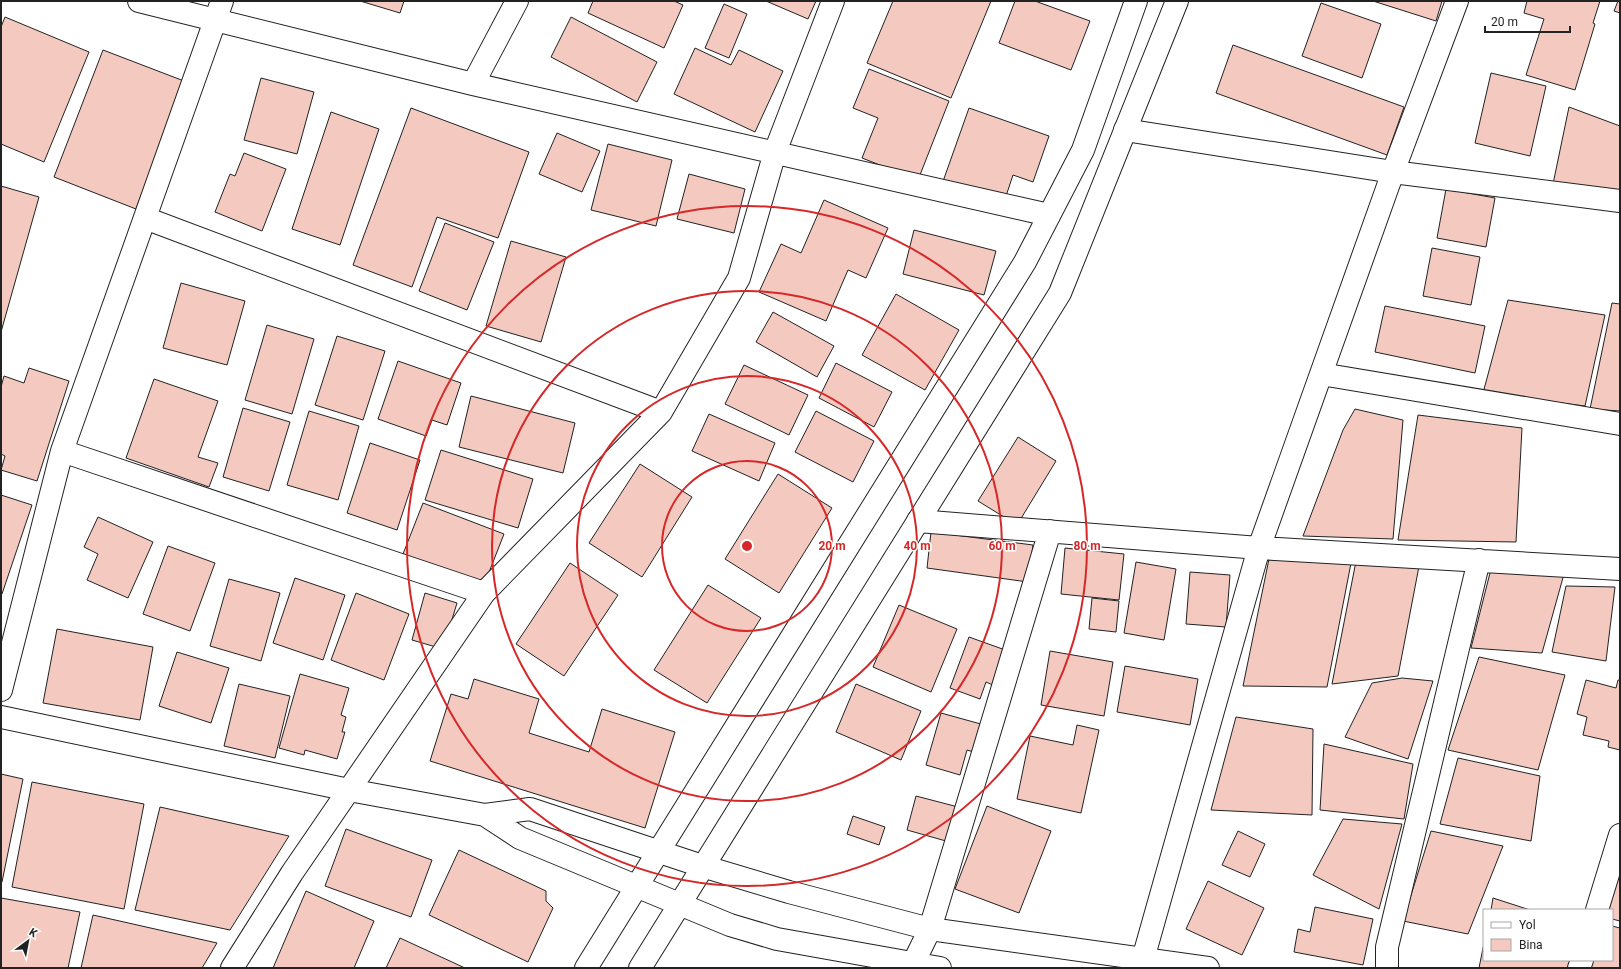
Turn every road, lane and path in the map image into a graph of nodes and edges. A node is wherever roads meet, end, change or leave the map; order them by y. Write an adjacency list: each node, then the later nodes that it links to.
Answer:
1 (139, 1): 7 (street)
2 (517, 1): 8 (street)
3 (834, 1): 10 (street)
4 (1136, 1): 13 (street)
5 (1177, 1): 9 (street)
6 (1457, 1): 11 (street)
7 (219, 10): 8 (street); 14 (street)
8 (473, 84): 10 (street)
9 (1125, 130): 11 (street); 19 (street)
10 (775, 152): 13 (street); 16 (street)
11 (1392, 172): 12 (street); 15 (street)
12 (1620, 200)
13 (1049, 215): 30 (street)
14 (146, 218): 16 (street); 18 (street)
15 (1321, 374): 17 (street); 21 (street)
16 (661, 412): 24 (street)
17 (1620, 424)
18 (62, 451): 24 (street); 25 (street)
19 (918, 521): 20 (street); 31 (street)
20 (1050, 531): 21 (street); 35 (street)
21 (1259, 548): 22 (street); 36 (street)
22 (1479, 560): 23 (street); 43 (street)
23 (1620, 568)
24 (484, 593): 27 (street)
25 (1, 690)
26 (1, 717): 27 (street)
27 (349, 790): 28 (street); 38 (street)
28 (485, 815): 30 (street); 32 (street)
29 (1620, 835): 34 (street)
30 (660, 851): 31 (street); 32 (street)
31 (702, 866): 33 (street); 35 (street)
32 (636, 887): 33 (street); 39 (street)
33 (680, 905): 37 (street); 40 (street)
34 (1597, 909)
35 (930, 929): 36 (street); 37 (street)
36 (1143, 959): 42 (street)
37 (911, 966): 41 (street)
38 (232, 968)
39 (586, 968)
40 (640, 968)
41 (940, 968)
42 (1208, 968)
43 (1387, 968)

